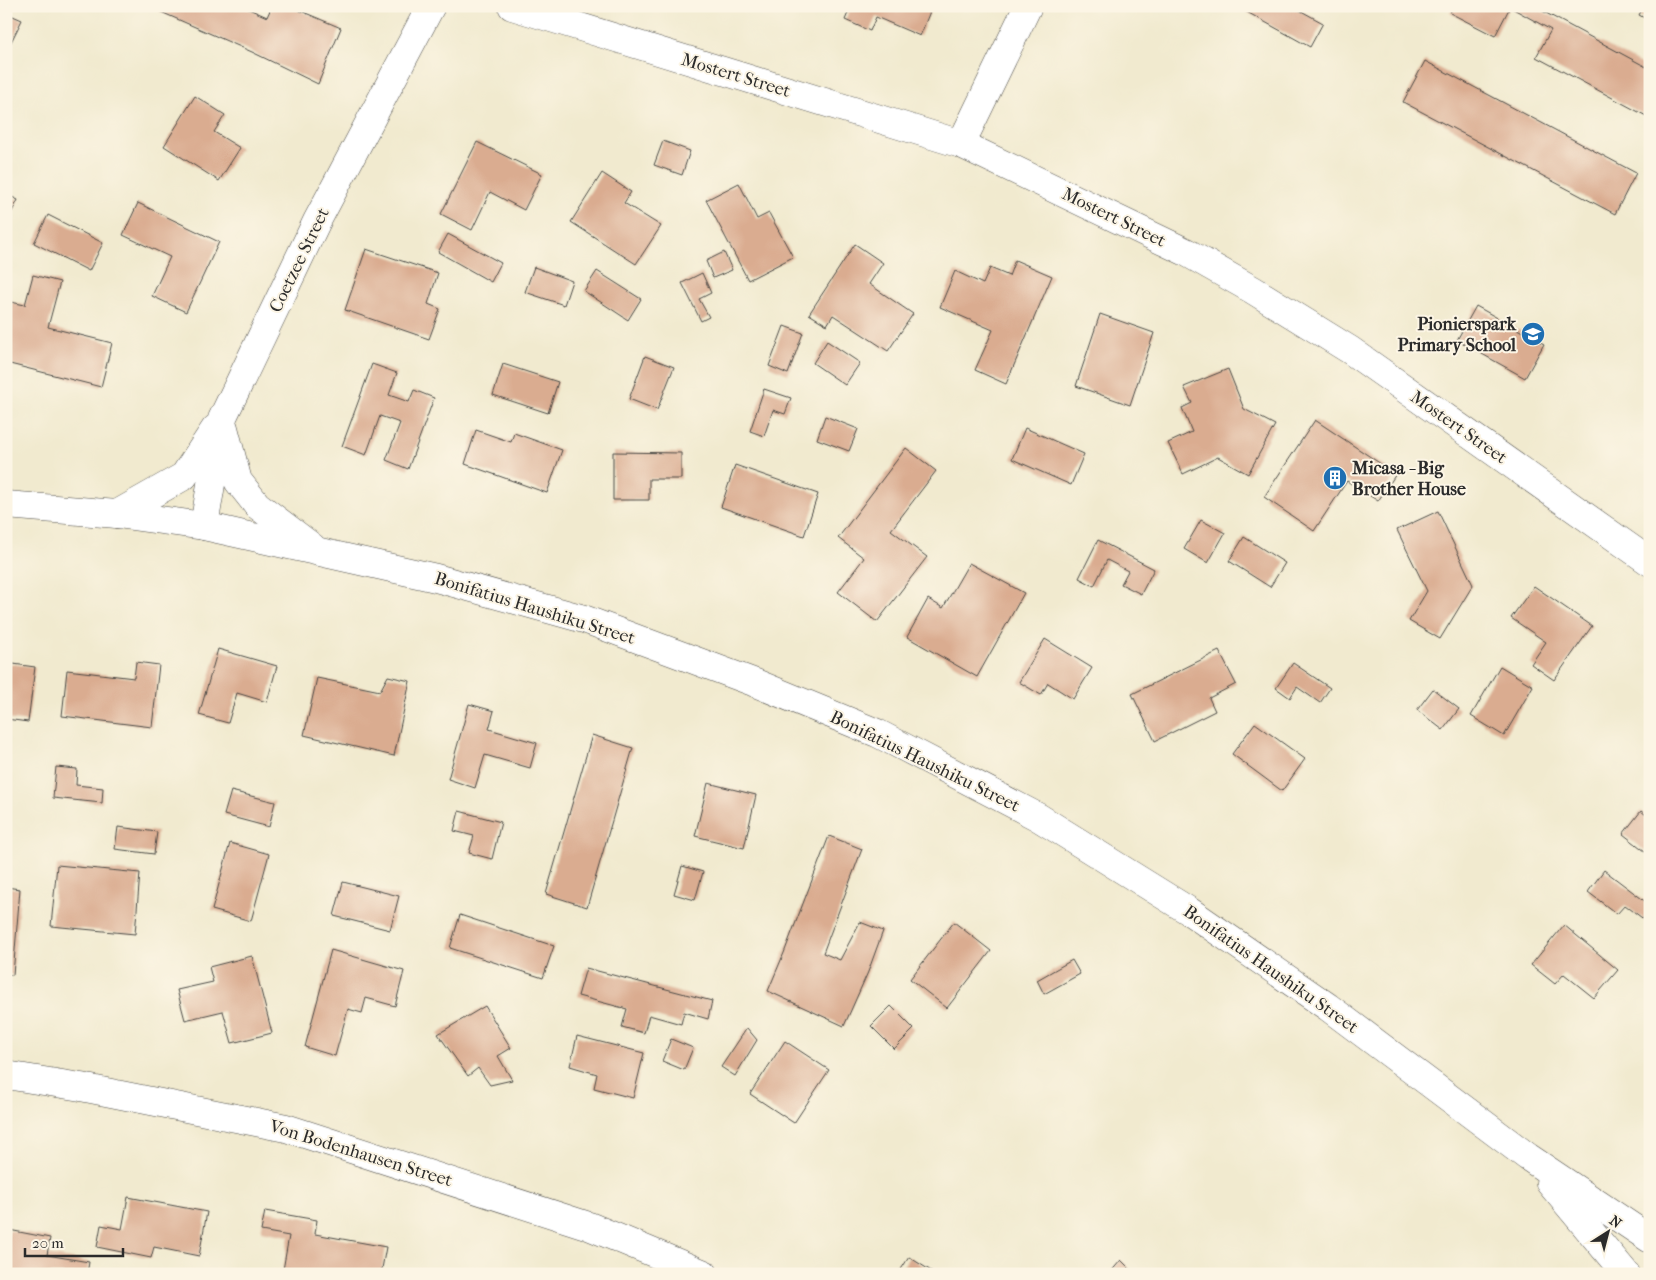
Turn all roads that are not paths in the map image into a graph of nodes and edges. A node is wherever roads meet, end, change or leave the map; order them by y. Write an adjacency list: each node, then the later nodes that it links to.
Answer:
1 (431, 6): 5 (street, Coetzee Street)
2 (512, 6): 4 (street, Mostert Street)
3 (1028, 6): 4 (street)
4 (961, 144): 10 (street, Mostert Street)
5 (222, 419): 7 (street); 8 (street, Coetzee Street); 9 (street)
6 (6, 505): 7 (street, Bonifatius Haushiku Street)
7 (117, 514): 8 (street, Bonifatius Haushiku Street)
8 (204, 526): 9 (street, Bonifatius Haushiku Street)
9 (318, 551): 12 (street, Bonifatius Haushiku Street)
10 (1650, 562)
11 (6, 1075): 14 (street, Von Bodenhausen Street)
12 (1528, 1157): 13 (street, Bonifatius Haushiku Street); 15 (street)
13 (1650, 1239)
14 (704, 1274)
15 (1626, 1274)

